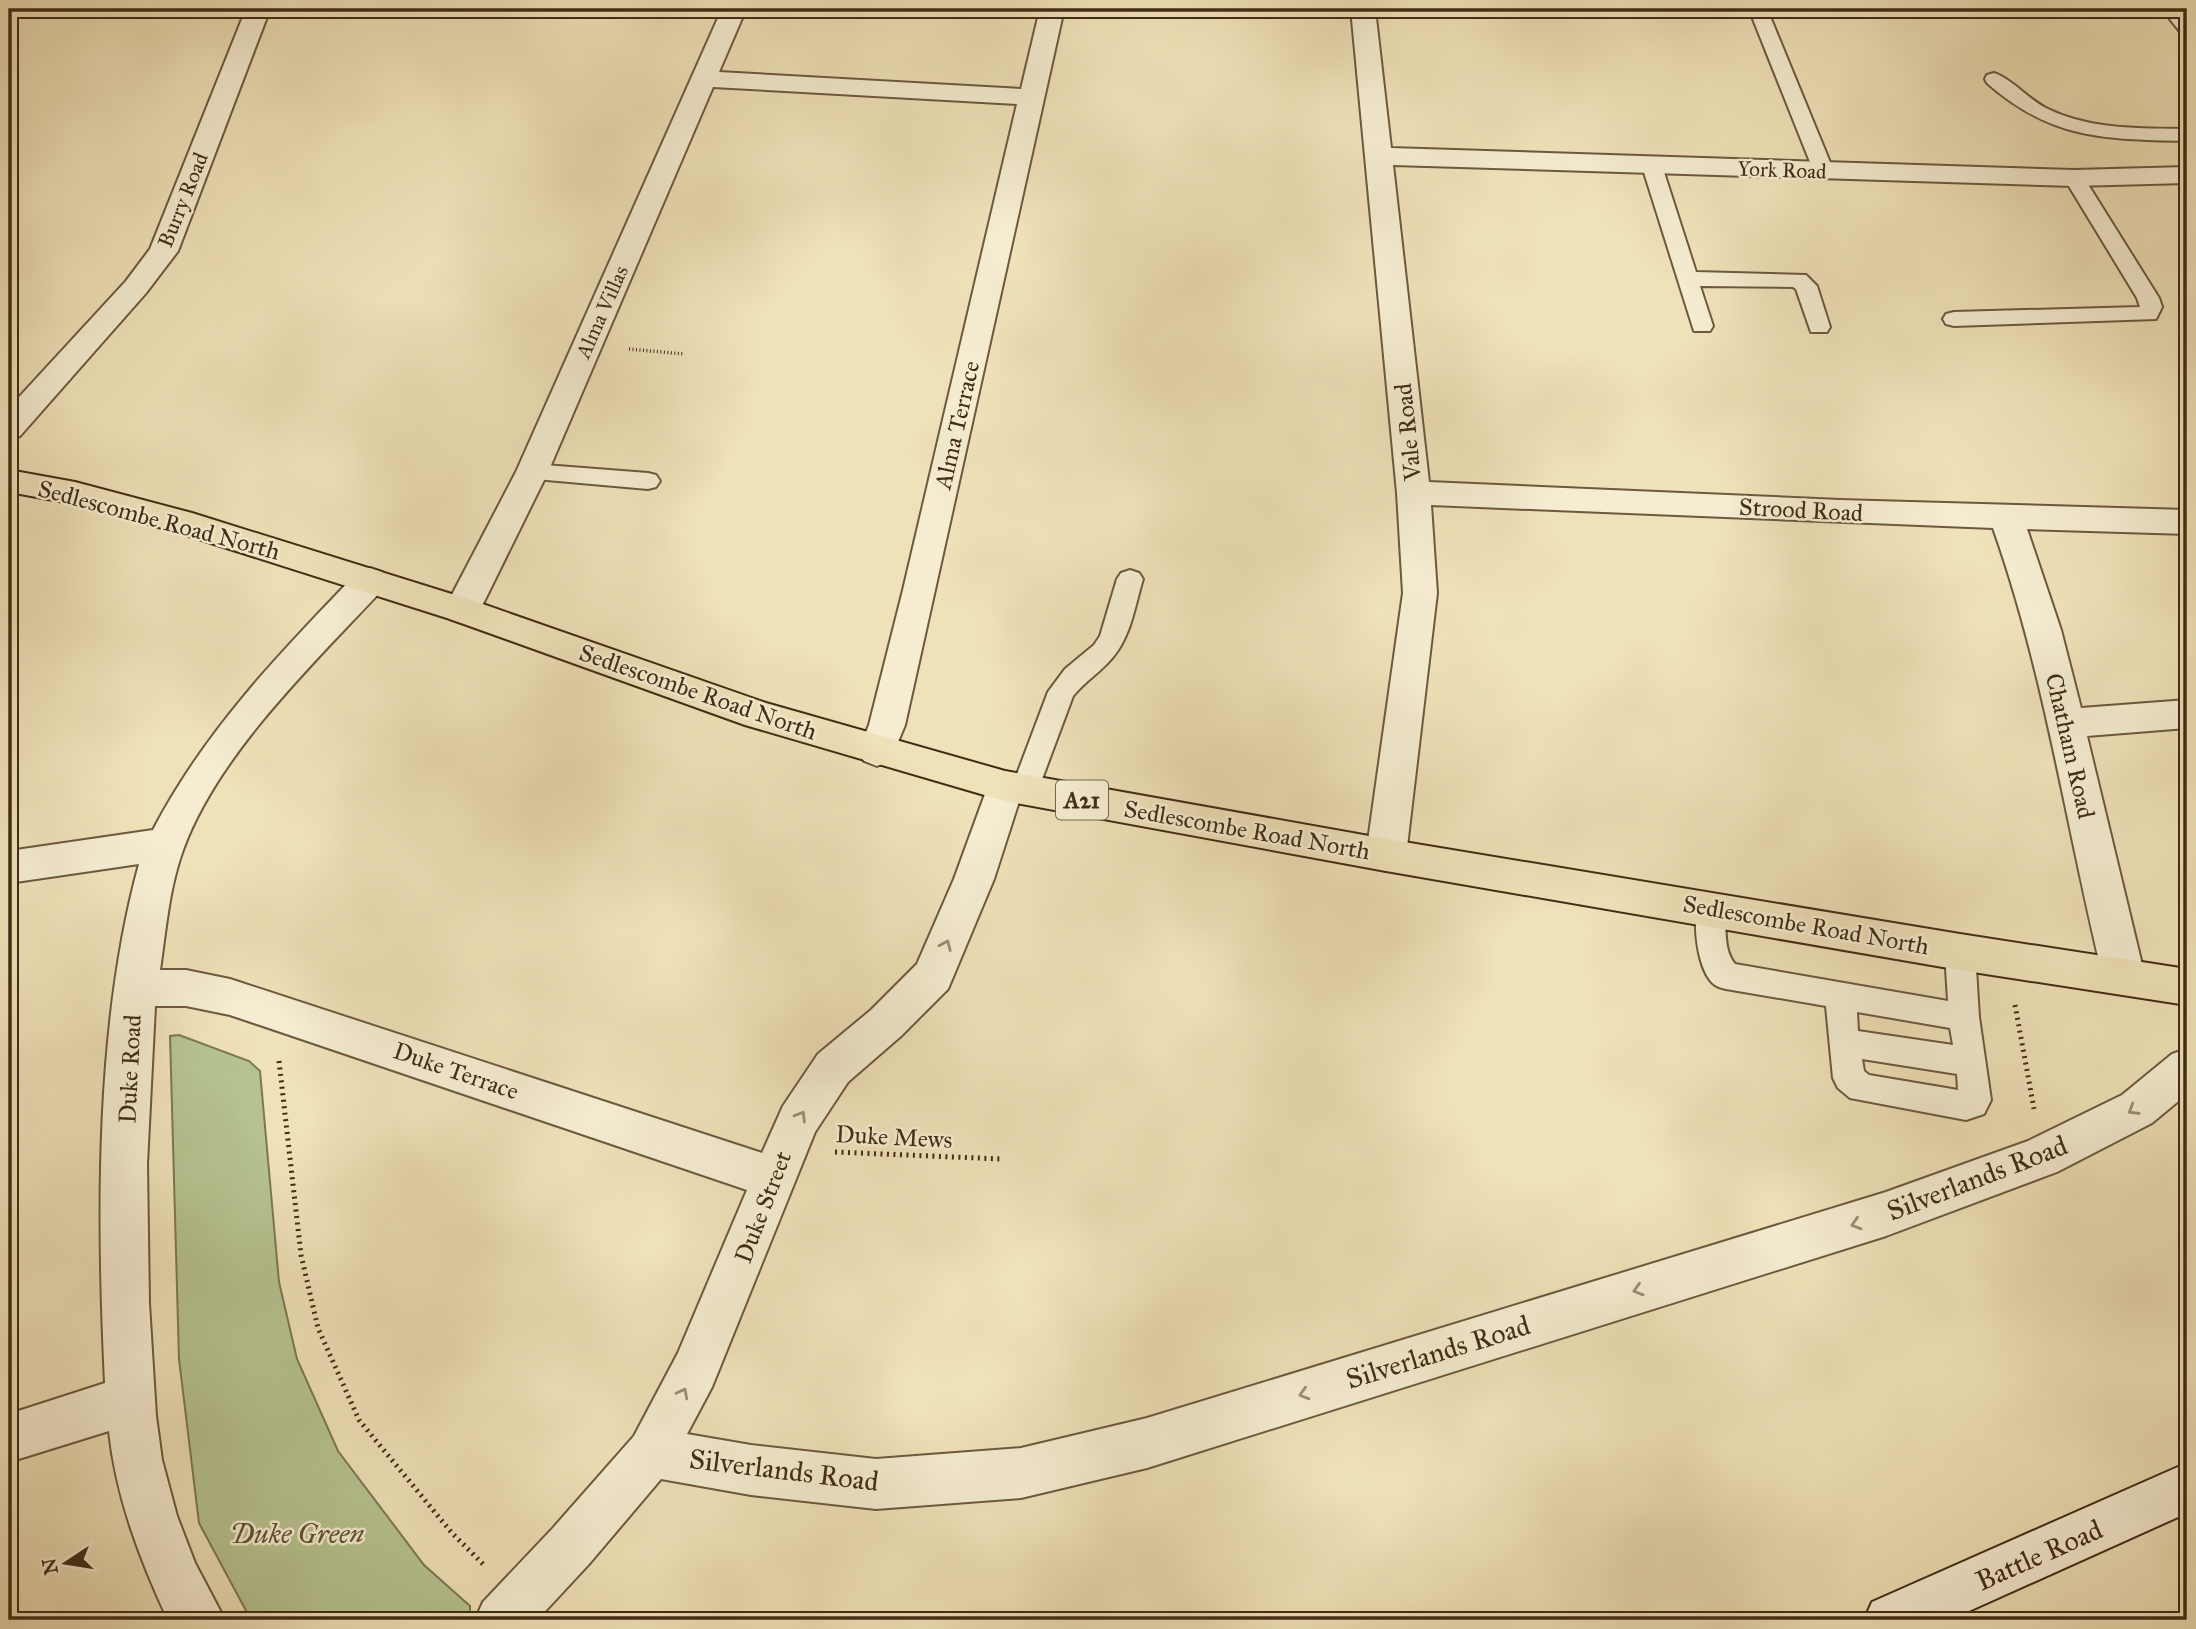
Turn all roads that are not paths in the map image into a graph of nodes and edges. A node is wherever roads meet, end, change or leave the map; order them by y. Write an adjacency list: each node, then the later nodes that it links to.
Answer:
1 (258, 9): 21 (street, Burry Road)
2 (734, 9): 8 (street, Alma Villas)
3 (1052, 9): 10 (street, Alma Terrace)
4 (1363, 9): 12 (street, Vale Road)
5 (1758, 9): 14 (lane)
6 (2171, 9): 7 (lane)
7 (2187, 29)
8 (704, 79): 10 (street); 22 (street, Alma Villas)
9 (1994, 79): 11 (lane)
10 (1031, 97): 33 (street, Alma Terrace)
11 (2187, 135)
12 (1377, 156): 13 (street, York Road); 25 (street, Vale Road)
13 (1652, 166): 14 (street, York Road); 17 (lane)
14 (1824, 172): 16 (street, York Road)
15 (2187, 175): 16 (street, York Road)
16 (2074, 178): 18 (lane)
17 (1688, 279): 19 (lane); 20 (lane)
18 (1954, 319)
19 (1702, 326)
20 (1819, 327)
21 (9, 428)
22 (532, 471): 24 (lane); 30 (street, Alma Villas)
23 (9, 481): 29 (highway, Sedlescombe Road North / A21)
24 (648, 481)
25 (1414, 493): 26 (street, Strood Road); 36 (street, Vale Road)
26 (2006, 518): 27 (street, Strood Road); 32 (street, Chatham Road)
27 (2187, 522)
28 (1130, 579): 34 (lane)
29 (370, 581): 30 (highway, Sedlescombe Road North / A21); 35 (street, Duke Road)
30 (462, 610): 33 (highway, Sedlescombe Road North / A21)
31 (2187, 714): 32 (street)
32 (2068, 723): 40 (street, Chatham Road)
33 (877, 751): 34 (highway, Sedlescombe Road North / A21)
34 (1015, 788): 36 (highway, Sedlescombe Road North / A21); 48 (street, Duke Street, one-way to 34)
35 (166, 844): 37 (street); 42 (street, Duke Road)
36 (1386, 855): 38 (highway, Sedlescombe Road North / A21)
37 (9, 867)
38 (1710, 908): 39 (highway, Sedlescombe Road North / A21); 43 (lane)
39 (1959, 952): 40 (highway, Sedlescombe Road North / A21); 44 (lane)
40 (2124, 977): 41 (highway, Sedlescombe Road North / A21)
41 (2187, 987)
42 (135, 988): 48 (street, Duke Terrace); 49 (street, Duke Road)
43 (1840, 996): 44 (lane); 45 (lane)
44 (1964, 1017): 46 (lane)
45 (1844, 1042): 46 (lane); 46 (lane)
46 (1970, 1062)
47 (2187, 1068): 51 (street, Silverlands Road, one-way to 51)
48 (779, 1163): 51 (street, Duke Street, one-way to 48)
49 (130, 1400): 50 (street); 54 (street, Duke Road)
50 (9, 1438)
51 (651, 1453): 53 (street, Duke Street)
52 (2187, 1488): 55 (street, Battle Road)
53 (510, 1610)
54 (199, 1620)
55 (1890, 1620)

